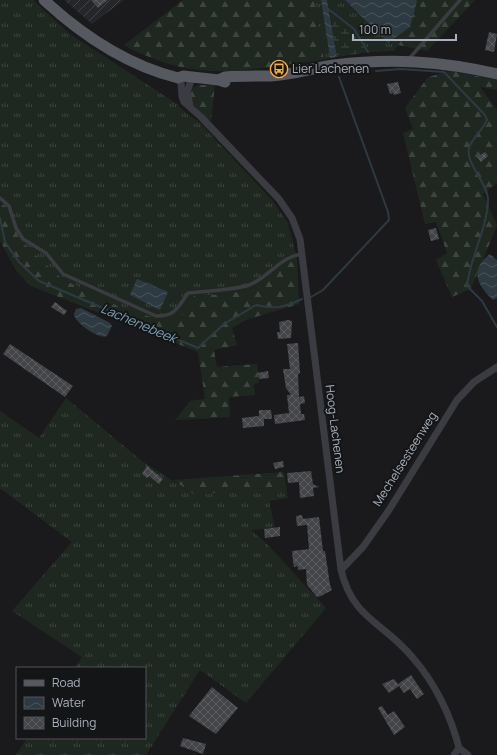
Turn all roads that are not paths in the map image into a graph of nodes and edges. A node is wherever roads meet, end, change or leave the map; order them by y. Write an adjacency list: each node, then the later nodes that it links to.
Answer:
1 (44, 0): 6 (main road)
2 (54, 0): 6 (main road)
3 (460, 0): 4 (lane)
4 (407, 60): 5 (main road); 6 (main road)
5 (497, 74)
6 (188, 77): 8 (street, Hoog-Lachenen)
7 (0, 198): 8 (lane)
8 (302, 254): 10 (street, Hoog-Lachenen)
9 (497, 368): 10 (street, Mechelsesteenweg)
10 (341, 570): 11 (street, Hoog-Lachenen)
11 (459, 748): 12 (street); 13 (street)
12 (454, 755)
13 (468, 755)

